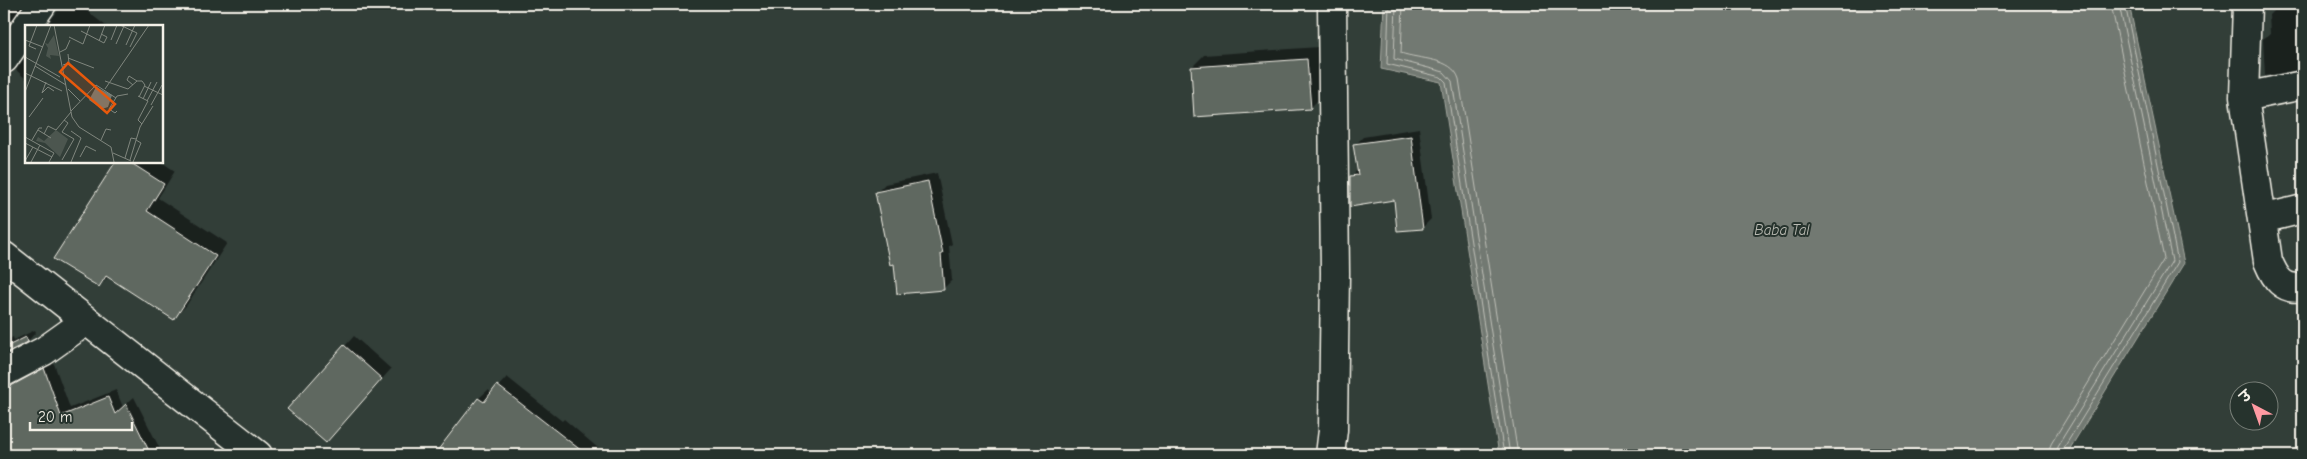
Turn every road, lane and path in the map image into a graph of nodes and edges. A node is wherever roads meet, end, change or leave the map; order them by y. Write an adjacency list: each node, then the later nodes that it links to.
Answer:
1 (42, 4): 4 (street)
2 (1332, 4): 16 (street)
3 (2247, 4): 8 (street)
4 (27, 25)
5 (25, 29): 6 (street)
6 (4, 59)
7 (2303, 85): 8 (street)
8 (2244, 97): 10 (street)
9 (2303, 209): 10 (street)
10 (2262, 219): 12 (street)
11 (4, 256): 13 (street)
12 (2303, 287)
13 (86, 321): 14 (street); 15 (street)
14 (4, 372)
15 (258, 455)
16 (1330, 455)

